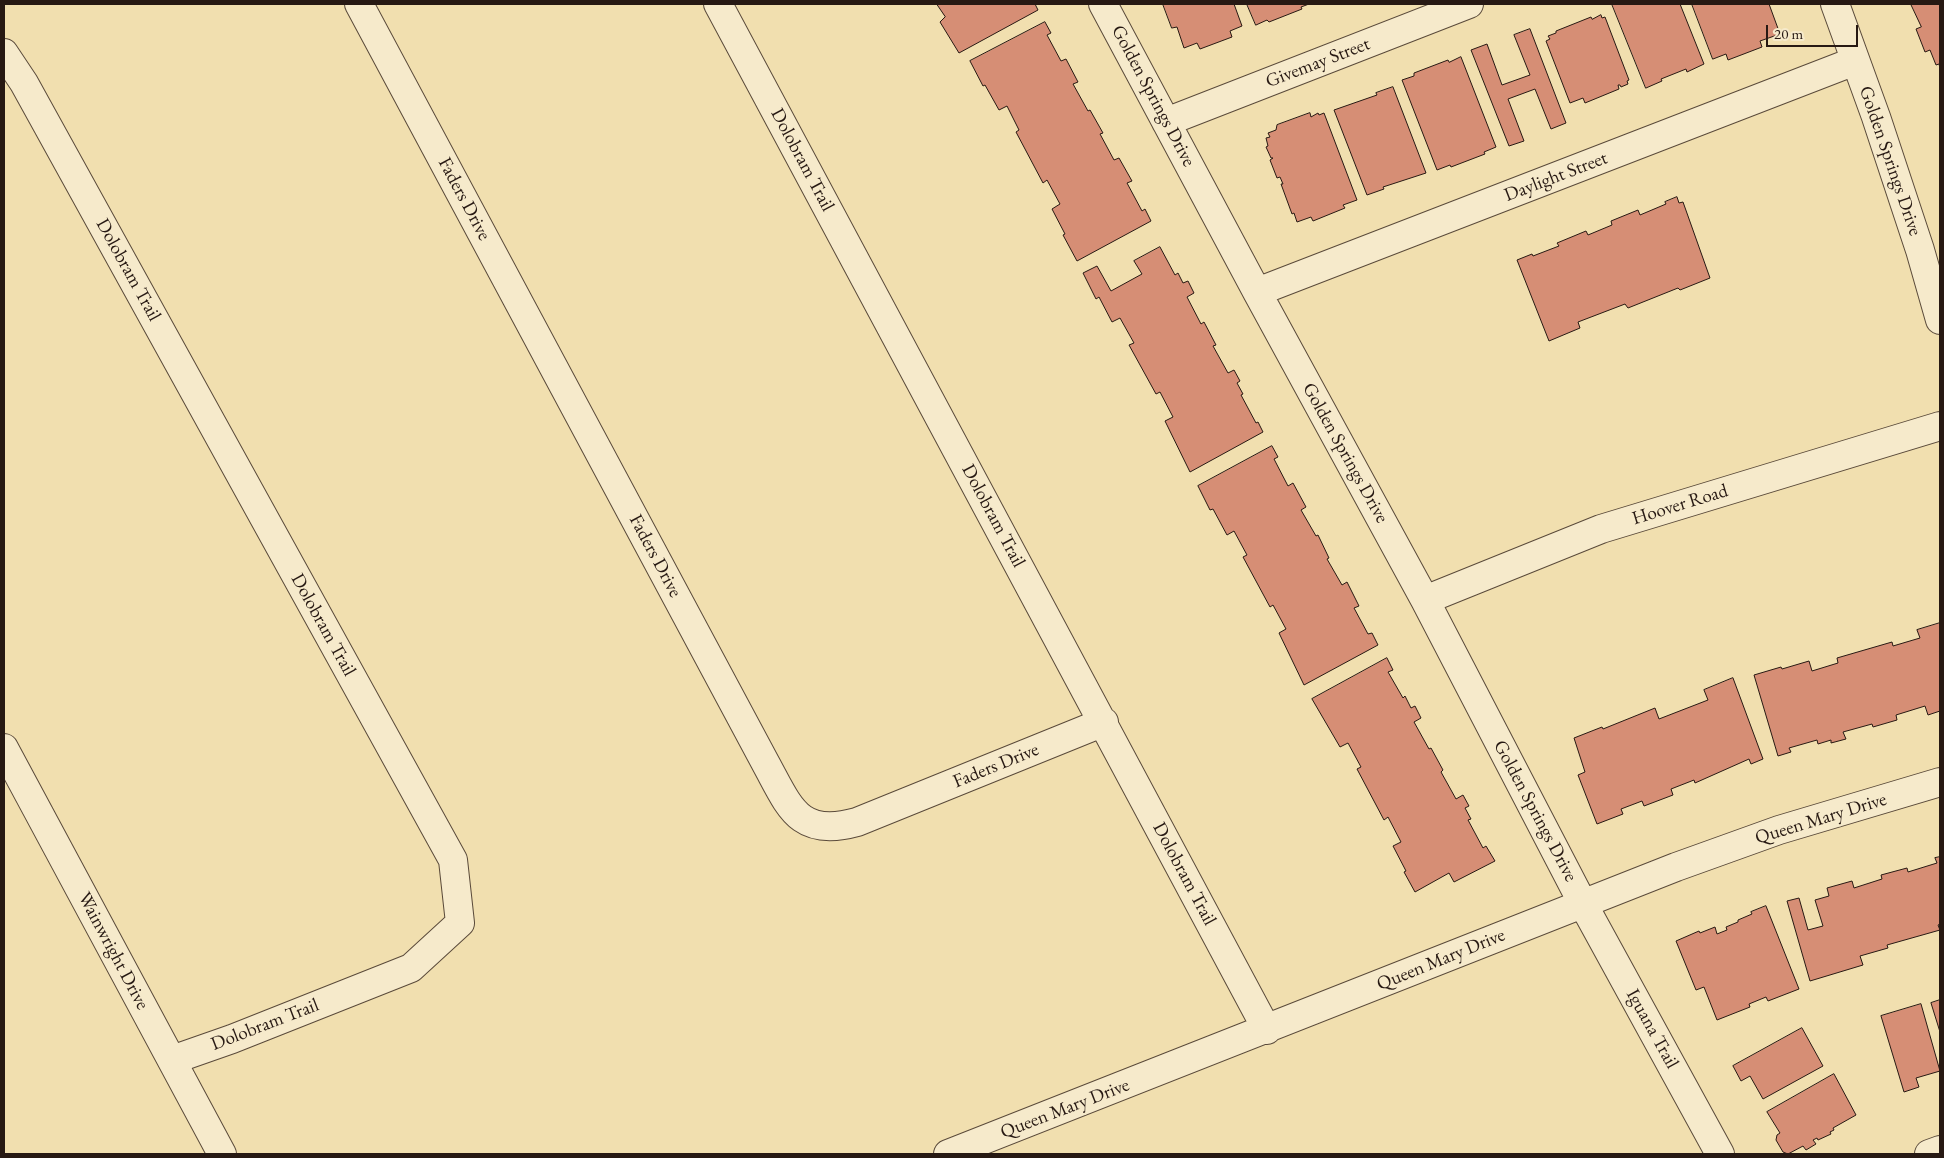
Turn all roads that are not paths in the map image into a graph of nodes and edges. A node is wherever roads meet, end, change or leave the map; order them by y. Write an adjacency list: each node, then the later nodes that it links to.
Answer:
1 (359, 4): 13 (street, Faders Drive)
2 (718, 4): 13 (street, Dolobram Trail)
3 (1103, 4): 8 (street, Golden Springs Drive)
4 (1469, 4): 8 (street, Givemay Street)
5 (1835, 4): 7 (street, Golden Springs Drive)
6 (4, 53): 18 (street, Dolobram Trail)
7 (1855, 61): 9 (street, Daylight Street); 10 (street, Golden Springs Drive)
8 (1166, 122): 9 (street, Golden Springs Drive)
9 (1257, 292): 12 (street, Golden Springs Drive)
10 (1940, 320)
11 (1940, 426): 12 (street, Hoover Road)
12 (1425, 600): 16 (street, Golden Springs Drive)
13 (1104, 722): 17 (street, Dolobram Trail)
14 (4, 748): 18 (street, Wainwright Drive)
15 (1940, 782): 16 (street, Queen Mary Drive)
16 (1583, 904): 17 (street, Queen Mary Drive); 22 (street, Iguana Trail)
17 (1267, 1030): 21 (street, Queen Mary Drive)
18 (172, 1060): 20 (street, Wainwright Drive)
19 (1940, 1150): 23 (street)
20 (222, 1154)
21 (948, 1154)
22 (1720, 1154)
23 (1929, 1154)

